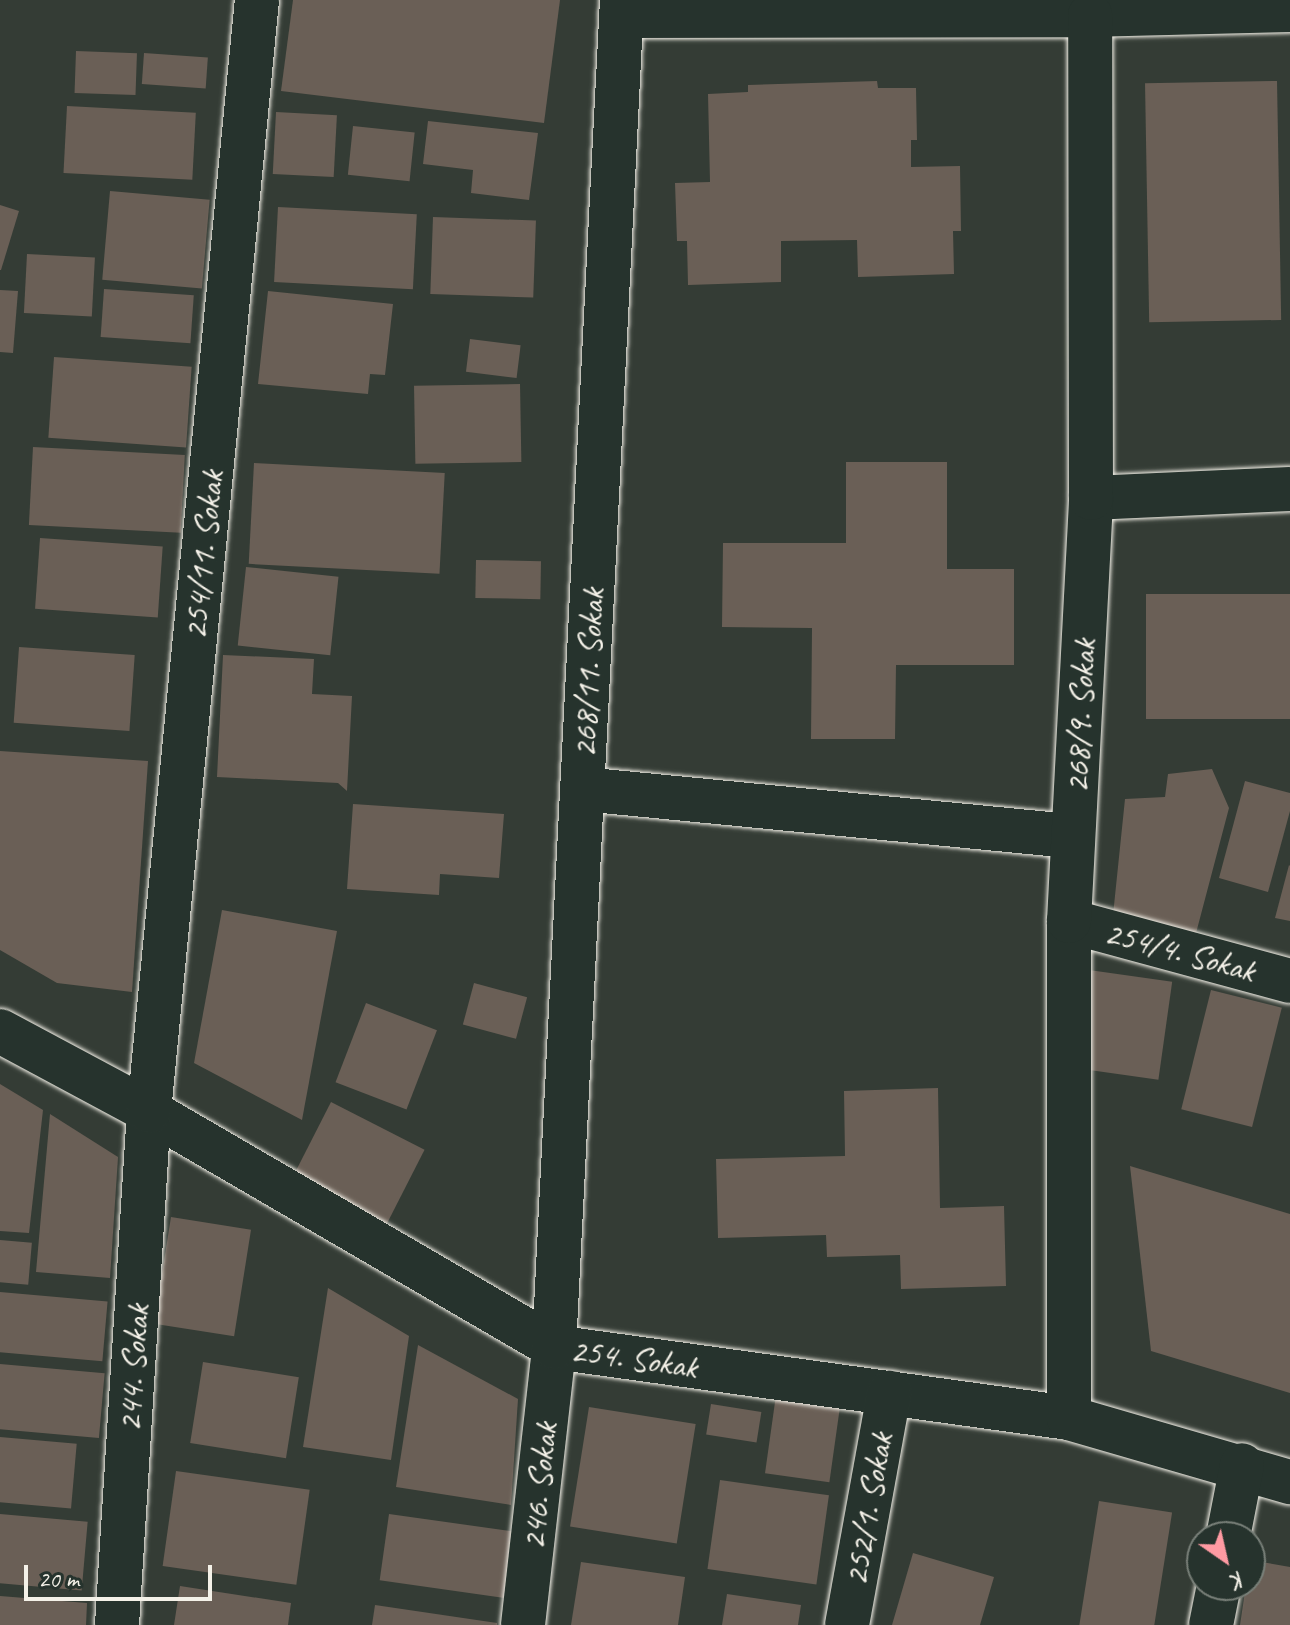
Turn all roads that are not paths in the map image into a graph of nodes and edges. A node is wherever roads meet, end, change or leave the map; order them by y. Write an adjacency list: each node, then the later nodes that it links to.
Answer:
1 (257, 0): 12 (street, 254/11. Sokak)
2 (622, 8): 4 (street); 7 (street, 268/11. Sokak)
3 (1290, 10): 4 (street)
4 (1090, 15): 6 (street, 268/9. Sokak)
5 (1290, 489): 6 (street)
6 (1091, 498): 8 (street, 268/9. Sokak)
7 (582, 789): 8 (street); 13 (street, 268/11. Sokak)
8 (1073, 836): 9 (street, 268/9. Sokak)
9 (1069, 921): 10 (street, 254/4. Sokak); 15 (street, 268/9. Sokak)
10 (1290, 981)
11 (0, 1031): 12 (street, 254. Sokak)
12 (149, 1111): 13 (street, 254. Sokak); 20 (street, 244. Sokak)
13 (554, 1347): 14 (street, 254. Sokak); 21 (street, 246. Sokak)
14 (889, 1393): 15 (street, 254. Sokak); 22 (street, 252/1. Sokak)
15 (1069, 1418): 16 (street, 254. Sokak)
16 (1242, 1465): 17 (street, 254. Sokak); 18 (street)
17 (1290, 1482)
18 (1231, 1521)
19 (1216, 1601): 23 (street)
20 (117, 1625)
21 (523, 1625)
22 (847, 1625)
23 (1211, 1625)

